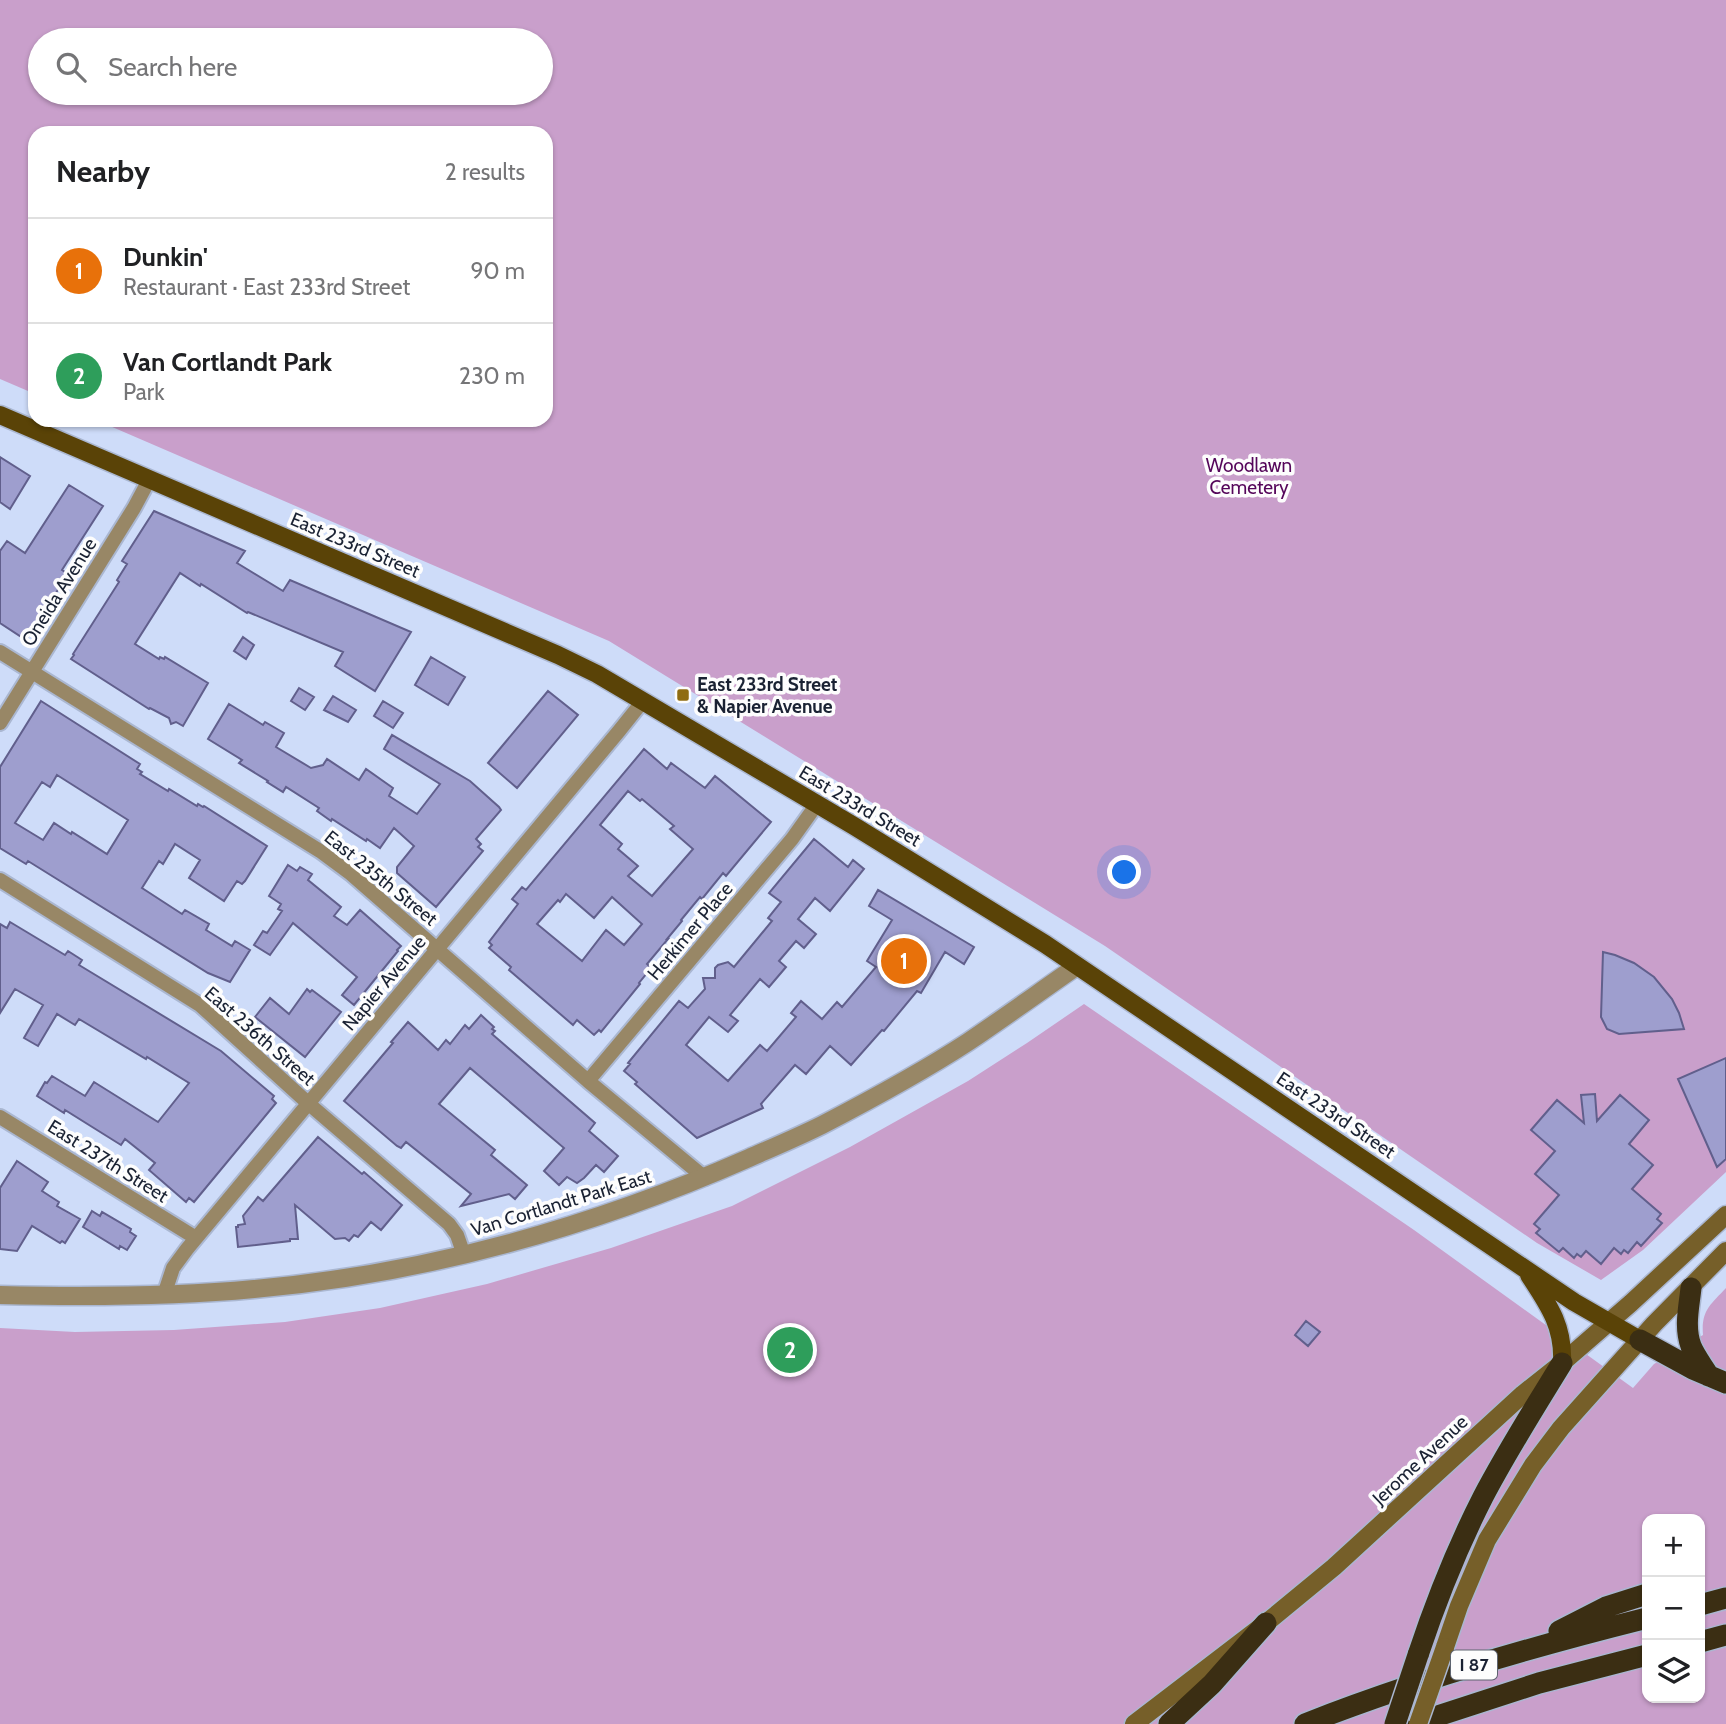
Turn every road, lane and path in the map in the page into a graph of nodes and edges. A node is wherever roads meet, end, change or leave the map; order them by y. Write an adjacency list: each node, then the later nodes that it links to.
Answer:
1 (0, 415): 2 (main road, East 233rd Street)
2 (149, 480): 4 (street, Oneida Avenue); 5 (main road, East 233rd Street)
3 (0, 652): 4 (street, East 235th Street)
4 (32, 672): 6 (street, Oneida Avenue); 9 (street, East 235th Street)
5 (643, 701): 7 (main road, East 233rd Street); 9 (street, Napier Avenue)
6 (0, 723)
7 (817, 804): 10 (main road, East 233rd Street); 11 (street, Herkimer Place)
8 (0, 880): 12 (street, East 236th Street)
9 (438, 948): 11 (street, East 235th Street); 12 (street, Napier Avenue)
10 (1077, 965): 14 (street, Van Cortlandt Park East); 19 (main road, East 233rd Street)
11 (589, 1081): 14 (street, East 235th Street)
12 (309, 1104): 16 (street, Napier Avenue); 18 (street, East 236th Street)
13 (0, 1117): 16 (street, East 237th Street)
14 (705, 1178): 18 (street, Van Cortlandt Park East)
15 (1726, 1215): 23 (main road, Jerome Avenue)
16 (196, 1238): 22 (street, Napier Avenue)
17 (1726, 1251): 20 (main road)
18 (464, 1255): 22 (street, Van Cortlandt Park East)
19 (1525, 1269): 23 (main road, East 233rd Street); 25 (main road)
20 (1691, 1288): 24 (main road); 26 (highway)
21 (0, 1294): 22 (street, Van Cortlandt Park East)
22 (164, 1295)
23 (1609, 1322): 24 (main road, East 233rd Street); 25 (main road, Jerome Avenue)
24 (1640, 1339): 26 (highway); 40 (main road, bridge)
25 (1562, 1363): 31 (main road, Jerome Avenue); 39 (highway, bridge)
26 (1717, 1379)
27 (1642, 1596): 34 (highway)
28 (1726, 1598): 29 (highway)
29 (1705, 1604)
30 (1642, 1619): 34 (highway, I 87)
31 (1266, 1623): 36 (main road, Jerome Avenue); 37 (highway)
32 (1726, 1635): 33 (highway)
33 (1705, 1641)
34 (1519, 1651): 38 (highway, I 87)
35 (1642, 1656): 40 (highway, I 87)
36 (1134, 1724)
37 (1169, 1724)
38 (1305, 1724)
39 (1395, 1724)
40 (1416, 1724)

